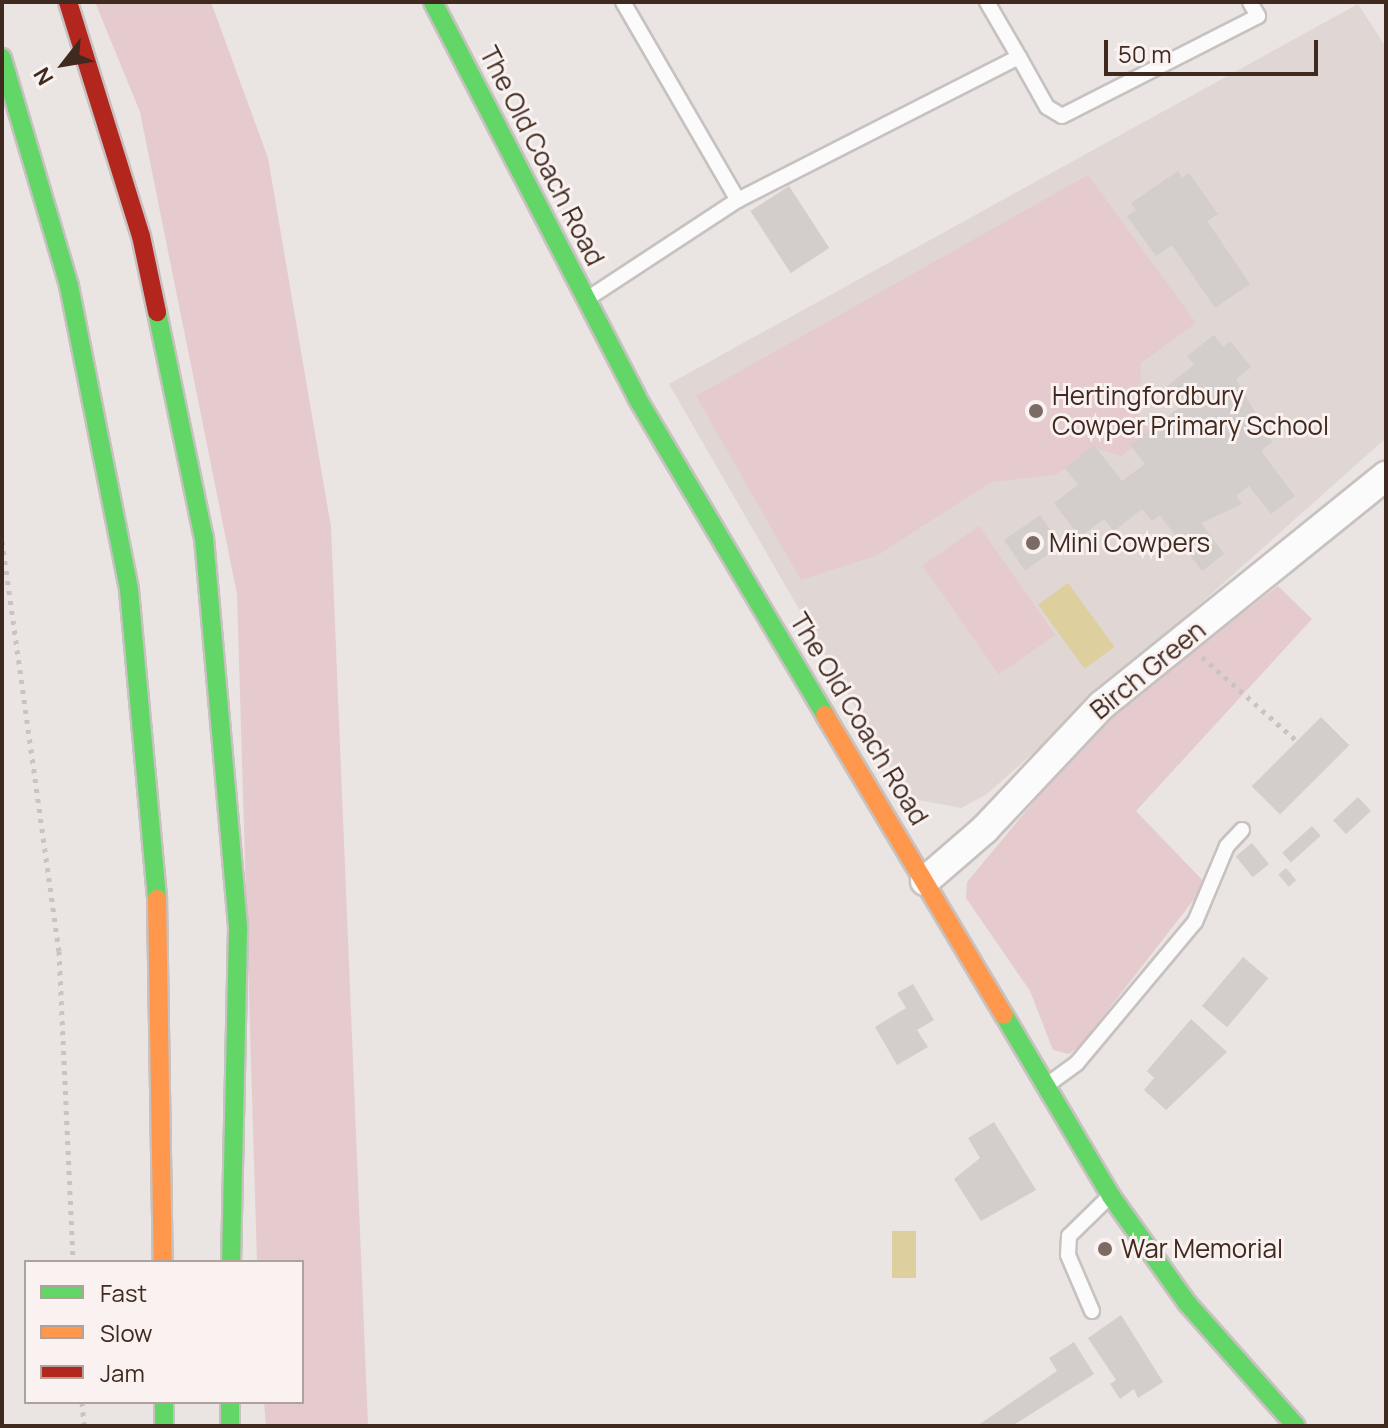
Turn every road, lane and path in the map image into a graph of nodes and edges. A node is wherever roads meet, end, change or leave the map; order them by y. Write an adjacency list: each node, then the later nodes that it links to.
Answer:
1 (68, 2): 20 (main road)
2 (433, 2): 9 (main road, The Old Coach Road)
3 (623, 2): 8 (lane)
4 (987, 2): 6 (lane)
5 (1250, 2): 6 (lane)
6 (1019, 57): 8 (lane)
7 (2, 58): 19 (main road)
8 (738, 200): 9 (lane)
9 (587, 299): 15 (main road, The Old Coach Road)
10 (1386, 476): 12 (street, Birch Green)
11 (2, 541): 18 (path)
12 (1183, 640): 13 (path); 15 (street, Birch Green)
13 (1298, 742)
14 (1242, 830): 16 (lane)
15 (925, 881): 16 (main road, The Old Coach Road)
16 (1046, 1086): 17 (main road, The Old Coach Road)
17 (1111, 1196): 21 (lane); 28 (main road, The Old Coach Road)
18 (73, 1260)
19 (163, 1260)
20 (231, 1260)
21 (1092, 1311)
22 (82, 1404): 25 (path)
23 (164, 1404): 26 (main road)
24 (230, 1404): 27 (main road)
25 (84, 1426)
26 (164, 1426)
27 (230, 1426)
28 (1296, 1426)

